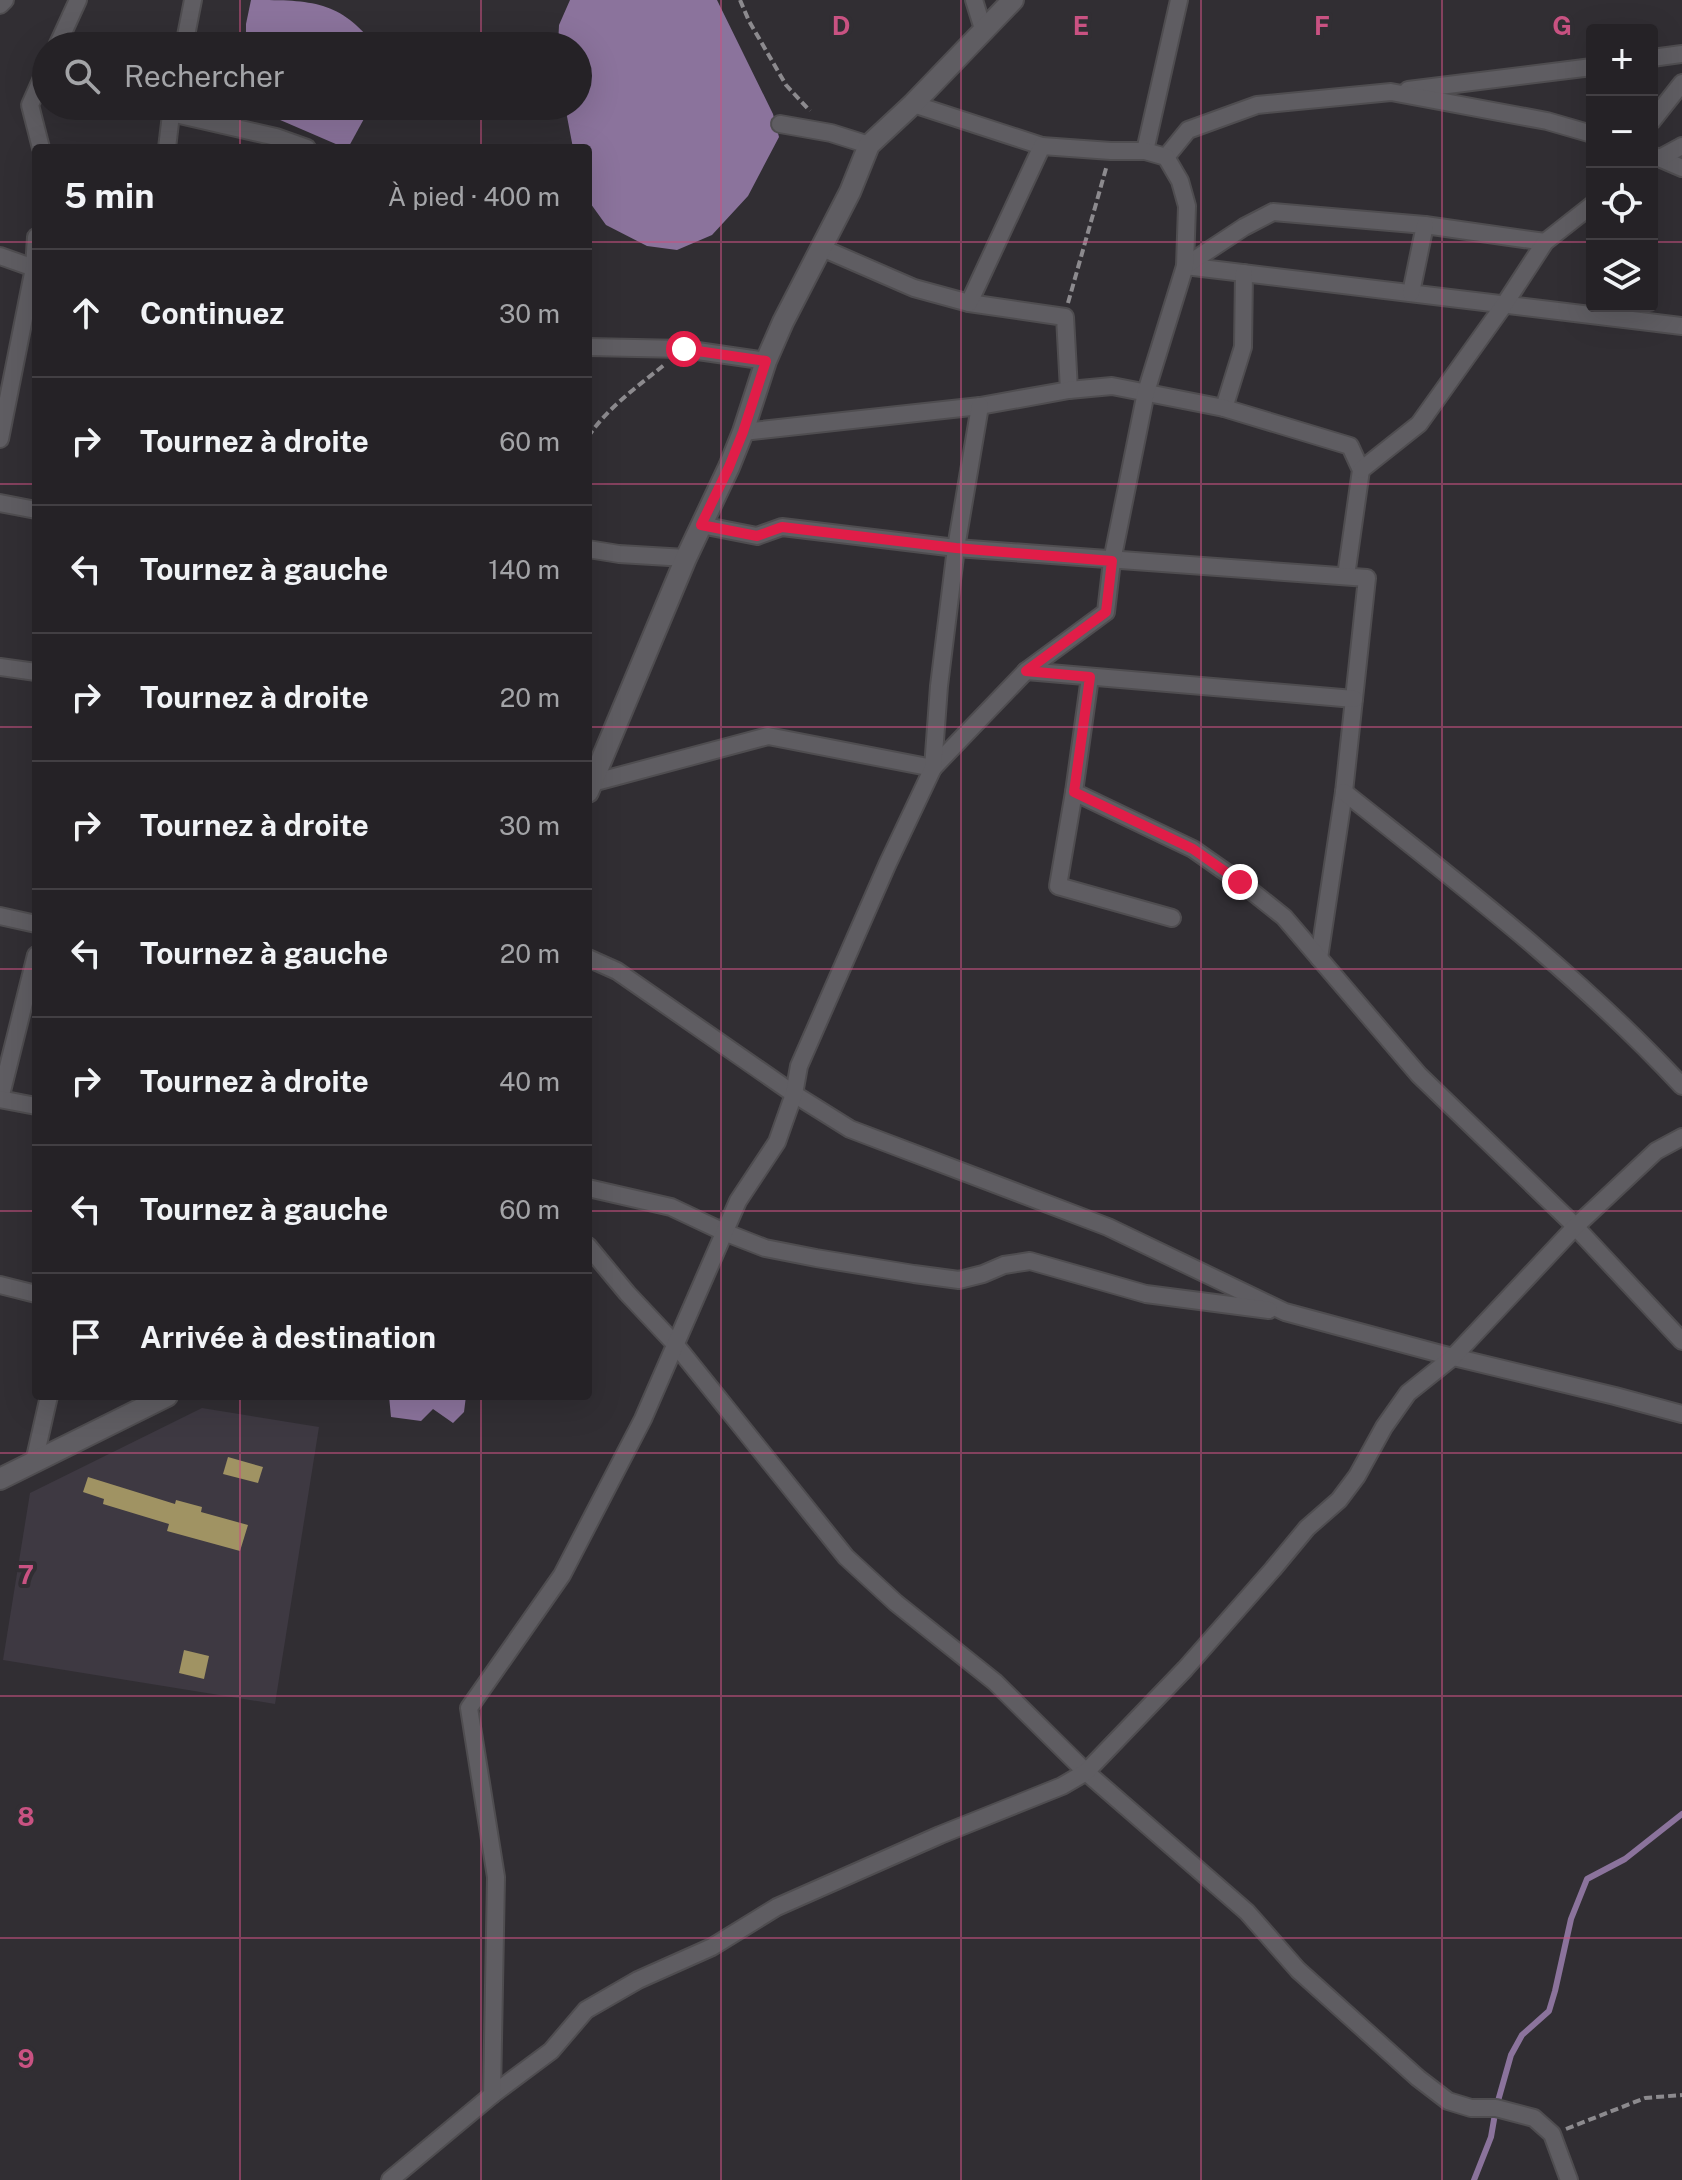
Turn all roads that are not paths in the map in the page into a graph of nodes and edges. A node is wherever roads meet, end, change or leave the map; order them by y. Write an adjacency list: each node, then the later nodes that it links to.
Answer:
1 (5, 0): 7 (street)
2 (78, 0): 9 (street)
3 (193, 0): 10 (street)
4 (974, 0): 8 (street)
5 (1013, 0): 8 (street)
6 (1179, 0): 29 (street)
7 (0, 5)
8 (983, 29): 16 (street)
9 (63, 32)
10 (187, 32)
11 (1682, 54): 12 (street)
12 (1658, 57)
13 (1586, 68): 15 (street)
14 (1682, 83): 17 (street)
15 (1391, 92): 22 (street); 31 (street)
16 (913, 104): 26 (street); 27 (street)
17 (1658, 113)
18 (34, 120): 24 (street)
19 (171, 120): 25 (street)
20 (206, 120): 23 (street)
21 (780, 124): 26 (street)
22 (1586, 132)
23 (276, 143)
24 (40, 144)
25 (168, 144)
26 (869, 145): 39 (street)
27 (1042, 146): 29 (street); 46 (street)
28 (1682, 146): 32 (street)
29 (1145, 151): 31 (street)
30 (1682, 154): 33 (street)
31 (1166, 157): 41 (street)
32 (1658, 158)
33 (1658, 158)
34 (1658, 160): 35 (street)
35 (1682, 168)
36 (1586, 208): 38 (street)
37 (1425, 225): 38 (street); 41 (street); 45 (street)
38 (1545, 242): 47 (street)
39 (822, 248): 46 (street); 51 (street)
40 (0, 256): 42 (street)
41 (1185, 266): 43 (street); 53 (street)
42 (32, 267)
43 (1244, 273): 45 (street); 55 (street)
44 (32, 292): 49 (street)
45 (1411, 293): 47 (street)
46 (969, 303): 52 (street)
47 (1504, 305): 48 (street); 58 (street)
48 (1682, 326)
49 (29, 329): 57 (street)
50 (592, 347): 51 (street)
51 (766, 361): 56 (street)
52 (1069, 390): 53 (street); 54 (street)
53 (1146, 392): 55 (street); 65 (street)
54 (980, 406): 56 (street); 62 (street)
55 (1224, 408): 58 (street)
56 (743, 432): 61 (street)
57 (0, 439)
58 (1361, 470): 66 (street)
59 (0, 503): 60 (street)
60 (32, 509)
61 (701, 525): 62 (street); 64 (street)
62 (956, 548): 65 (street); 72 (street)
63 (592, 549): 64 (street)
64 (686, 558): 73 (street)
65 (1112, 561): 66 (street); 69 (street)
66 (1346, 576): 71 (street)
67 (0, 667): 68 (street)
68 (32, 671)
69 (1026, 671): 70 (street); 72 (street)
70 (1090, 677): 71 (street); 75 (street)
71 (1354, 699): 76 (street)
72 (933, 768): 74 (street); 84 (street)
73 (592, 783)
74 (592, 787)
75 (1074, 792): 78 (street); 80 (street)
76 (1344, 792): 80 (street); 83 (street)
77 (0, 916): 79 (street)
78 (1172, 918)
79 (32, 923)
80 (1319, 958): 89 (street)
81 (592, 960): 84 (street)
82 (32, 971): 85 (street)
83 (1682, 1086)
84 (794, 1094): 90 (street); 94 (street)
85 (0, 1099): 86 (street)
86 (32, 1105)
87 (1682, 1137): 89 (street)
88 (592, 1189): 90 (street)
89 (1575, 1227): 95 (street); 97 (street)
90 (724, 1232): 94 (street); 96 (street)
91 (592, 1251): 96 (street)
92 (0, 1285): 93 (street)
93 (32, 1293)
94 (1285, 1312): 97 (street)
95 (1682, 1341)
96 (675, 1344): 103 (street); 104 (street)
97 (1453, 1357): 100 (street); 103 (street)
98 (48, 1400): 101 (street)
99 (159, 1400): 101 (street)
100 (1682, 1414)
101 (34, 1462): 102 (street)
102 (0, 1479)
103 (1086, 1772): 104 (street); 105 (street)
104 (492, 2095): 106 (street)
105 (1568, 2179)
106 (390, 2180)

